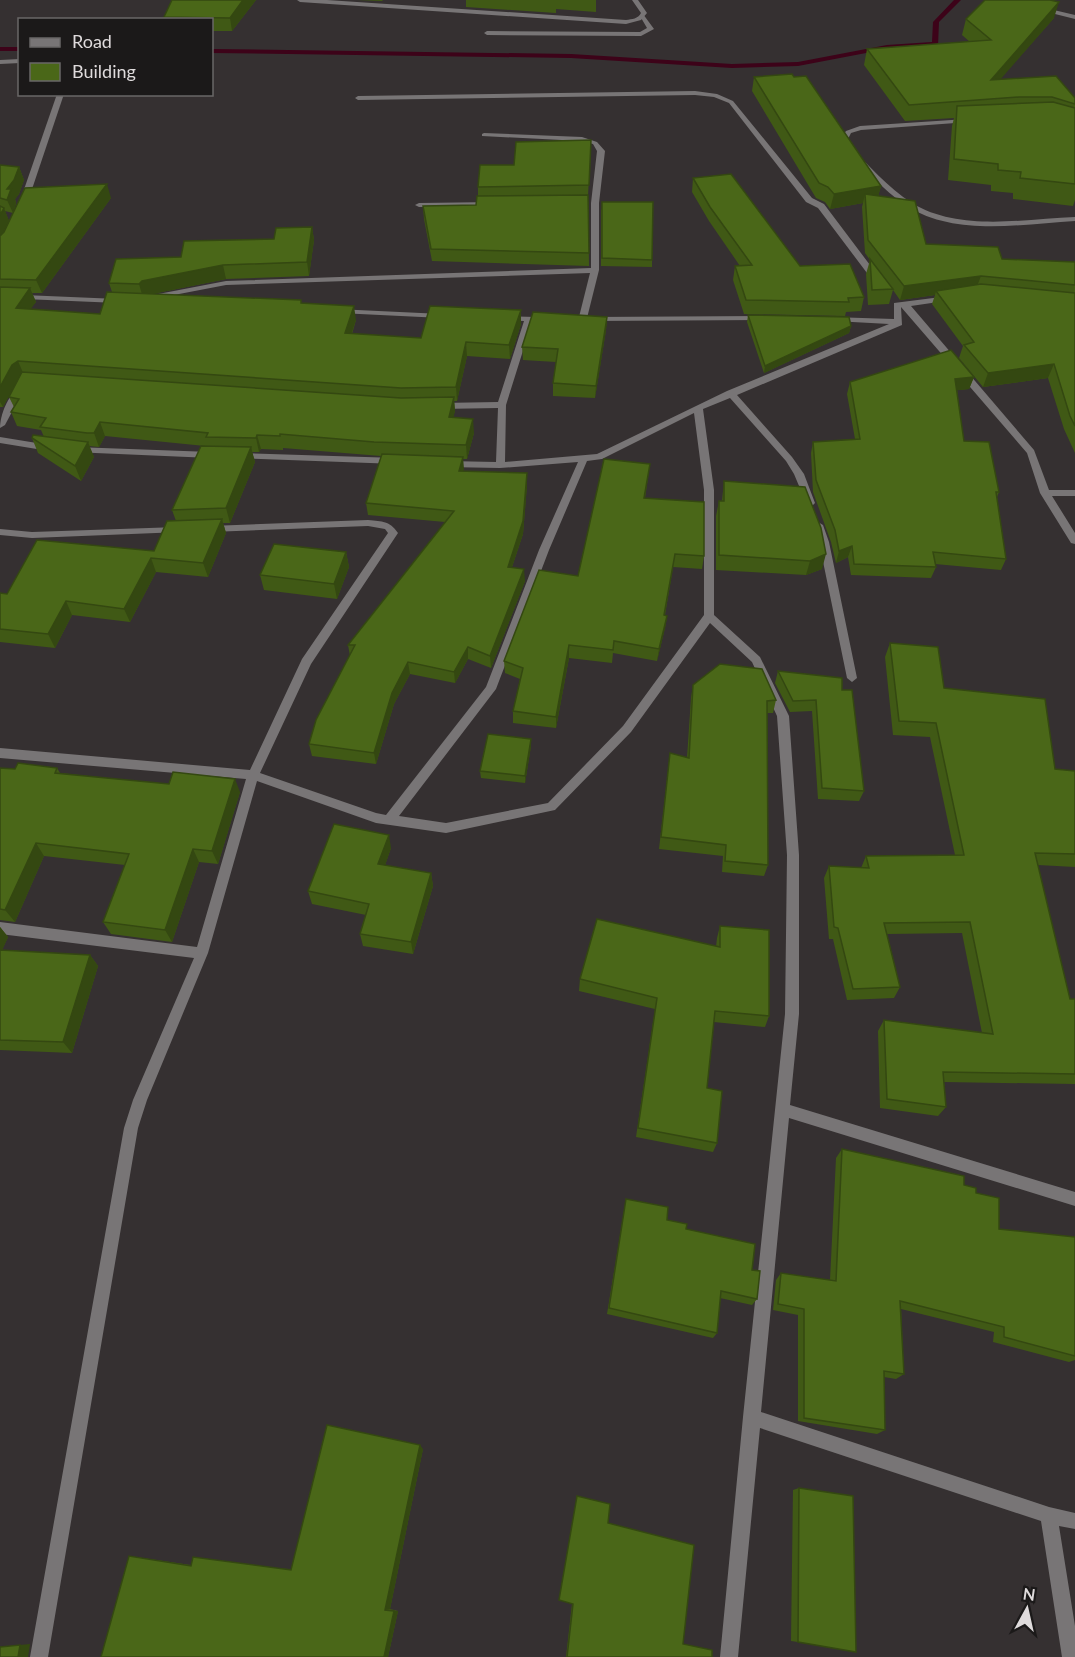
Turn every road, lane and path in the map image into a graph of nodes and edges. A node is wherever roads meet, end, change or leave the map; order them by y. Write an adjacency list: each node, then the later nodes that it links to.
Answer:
1 (300, 0): 4 (street)
2 (635, 0): 4 (street)
3 (1040, 9): 5 (street)
4 (643, 16): 6 (street)
5 (1075, 17)
6 (487, 33)
7 (18, 61): 8 (street)
8 (0, 62)
9 (60, 96): 17 (street)
10 (358, 98): 20 (street)
11 (972, 120): 18 (street)
12 (484, 135): 14 (street)
13 (584, 203): 14 (street)
14 (596, 203): 19 (street)
15 (501, 204): 16 (street)
16 (419, 205)
17 (21, 208)
18 (1075, 219)
19 (595, 270): 25 (street); 32 (street)
20 (883, 287)
21 (0, 296): 23 (street)
22 (953, 297): 24 (street)
23 (131, 302)
24 (898, 302): 33 (street); 45 (street)
25 (166, 304)
26 (330, 311): 27 (street)
27 (447, 316)
28 (494, 318): 31 (street)
29 (776, 318): 32 (street)
30 (828, 318): 33 (street)
31 (529, 319): 32 (street); 32 (street); 36 (street)
32 (583, 319)
33 (899, 323): 35 (street)
34 (24, 380): 39 (street)
35 (730, 393): 38 (street); 50 (street)
36 (502, 405): 37 (street); 44 (street)
37 (425, 406)
38 (698, 408): 41 (street); 49 (street)
39 (0, 424)
40 (0, 440): 42 (street)
41 (583, 460): 44 (street); 53 (street)
42 (405, 462)
43 (441, 463): 44 (street)
44 (500, 465)
45 (1045, 493): 46 (street); 48 (street)
46 (1075, 493)
47 (0, 532): 52 (street)
48 (1075, 541)
49 (709, 616): 53 (street); 56 (street)
50 (852, 678)
51 (0, 753): 52 (street)
52 (253, 775): 53 (street); 55 (street)
53 (389, 820)
54 (0, 928): 55 (street)
55 (202, 953): 61 (street)
56 (782, 1109): 57 (street); 58 (street)
57 (1075, 1199)
58 (751, 1417): 59 (street); 62 (street)
59 (1049, 1515): 60 (street); 63 (street)
60 (1075, 1521)
61 (39, 1657)
62 (729, 1657)
63 (1071, 1657)

